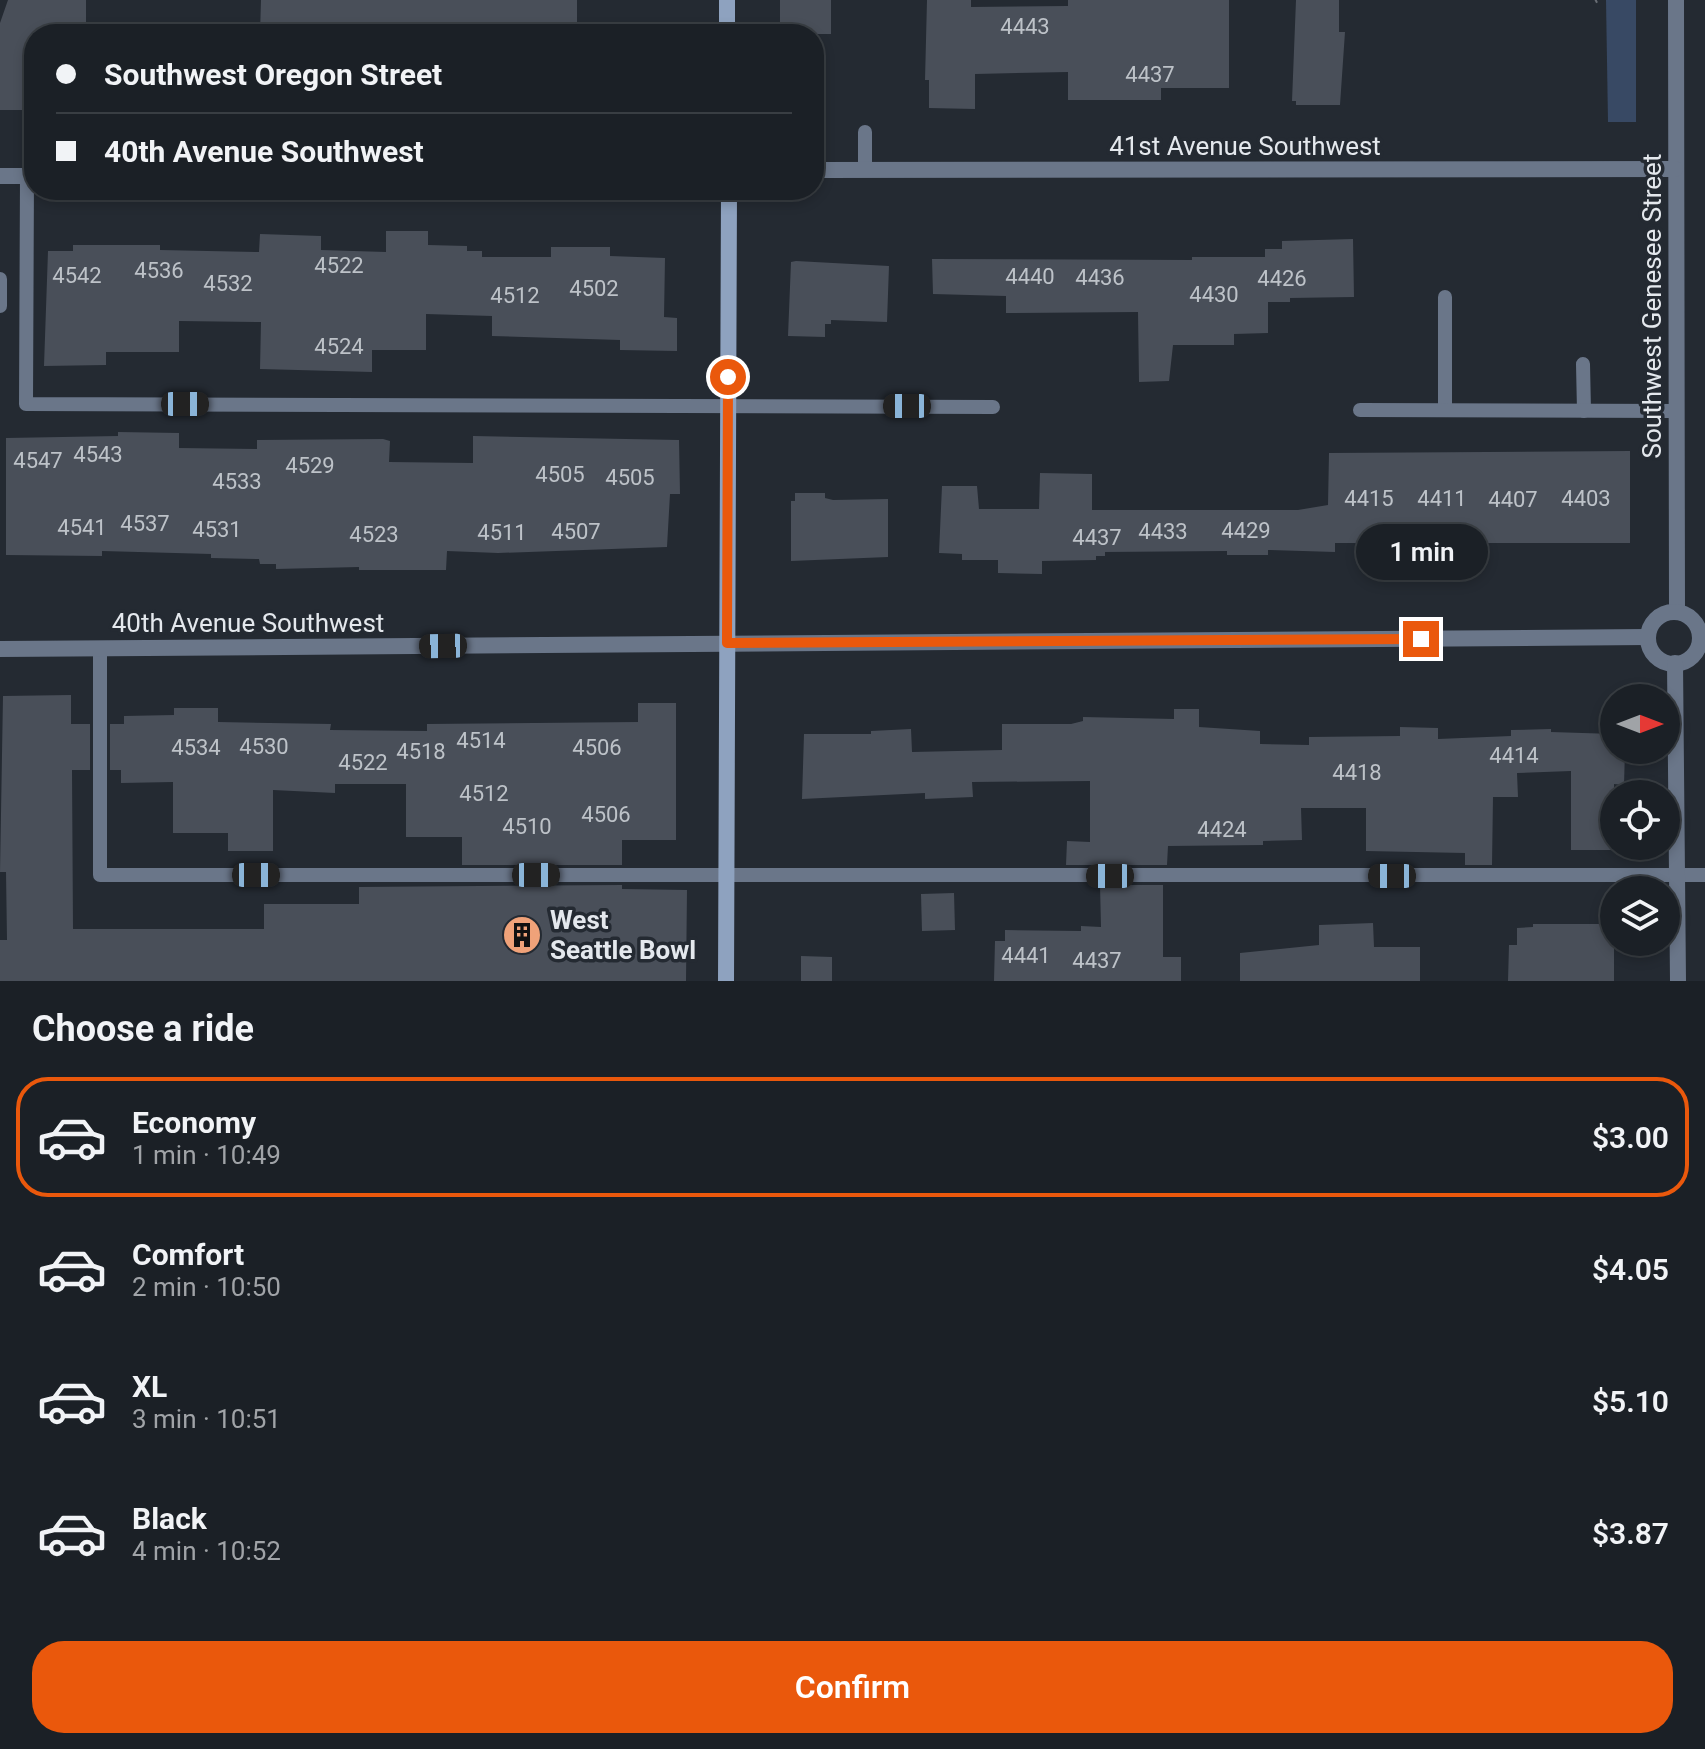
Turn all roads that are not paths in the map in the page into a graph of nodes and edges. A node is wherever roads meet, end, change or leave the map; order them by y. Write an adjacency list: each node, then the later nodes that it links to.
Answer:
1 (727, 0): 3 (street)
2 (1676, 0): 5 (street, Southwest Genesee Street)
3 (727, 24)
4 (865, 132): 7 (lane)
5 (1675, 169): 7 (street, 41st Avenue Southwest); 21 (street, Southwest Genesee Street)
6 (824, 170): 7 (street, 41st Avenue Southwest)
7 (865, 170)
8 (0, 176): 9 (street)
9 (24, 176)
10 (30, 200): 16 (lane)
11 (729, 200): 16 (street)
12 (0, 279): 14 (lane)
13 (1445, 297): 19 (lane)
14 (0, 306)
15 (1583, 364): 20 (lane)
16 (728, 406): 17 (lane); 25 (street)
17 (993, 407)
18 (1360, 410): 19 (lane)
19 (1445, 410): 20 (lane)
20 (1584, 411): 21 (lane)
21 (1676, 411): 22 (street, Southwest Genesee Street)
22 (1677, 612): 23 (street); 24 (street)
23 (1648, 637): 25 (street, 40th Avenue Southwest); 28 (street)
24 (1702, 640): 28 (street)
25 (727, 643): 27 (street, 40th Avenue Southwest); 29 (street)
26 (0, 649): 27 (street, 40th Avenue Southwest)
27 (100, 649): 29 (lane)
28 (1675, 663): 30 (street)
29 (727, 875): 30 (lane); 32 (street)
30 (1677, 875): 31 (lane); 33 (street)
31 (1705, 875)
32 (726, 981)
33 (1678, 981)

